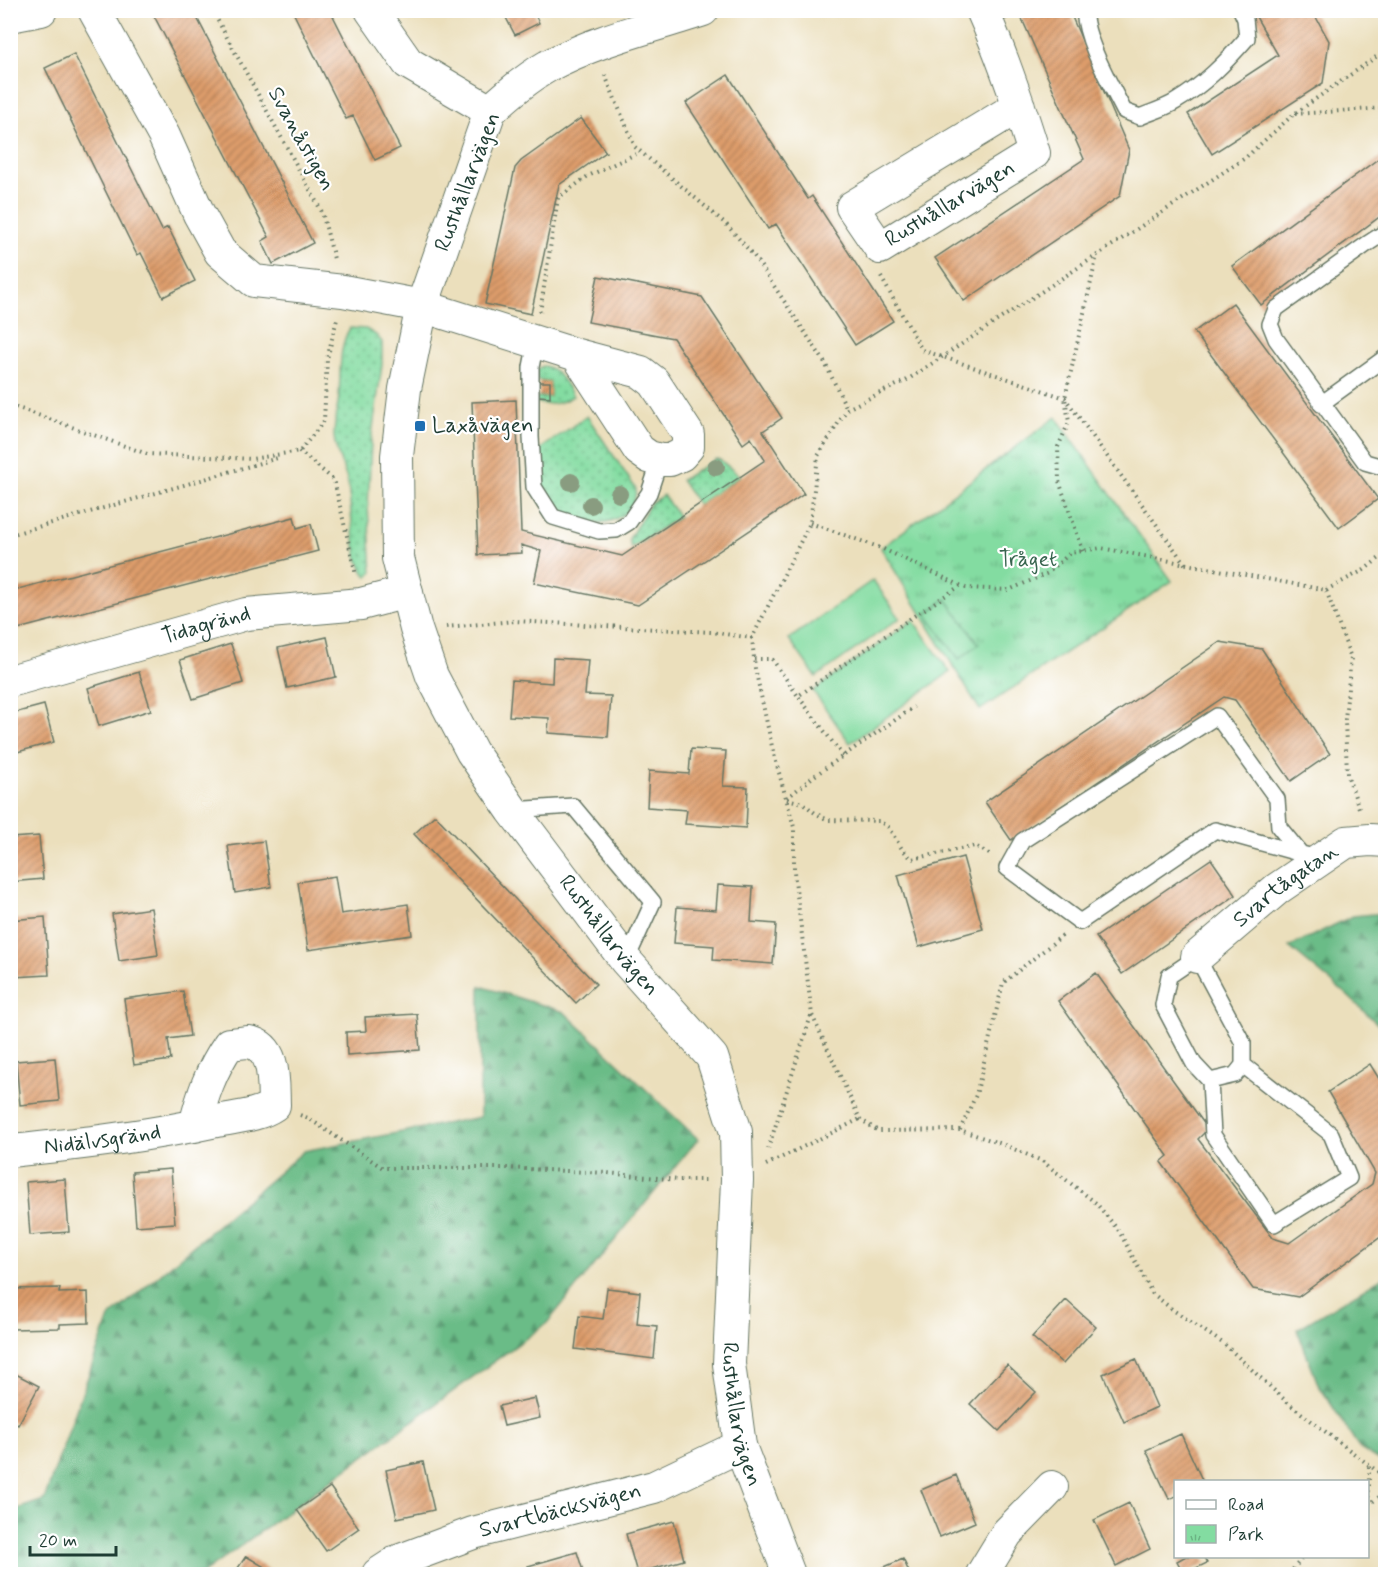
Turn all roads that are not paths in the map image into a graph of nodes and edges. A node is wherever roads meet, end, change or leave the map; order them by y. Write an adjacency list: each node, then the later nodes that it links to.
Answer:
1 (41, 10): 8 (street)
2 (94, 10): 12 (street)
3 (371, 10): 10 (street)
4 (703, 10): 10 (street, Rusthållarvägen)
5 (1084, 10): 6 (lane)
6 (1241, 10)
7 (991, 13): 9 (street, Rusthållarvägen)
8 (10, 16)
9 (1019, 106): 9 (street, Rusthållarvägen)
10 (490, 111): 12 (street, Rusthållarvägen)
11 (1386, 236): 16 (lane)
12 (422, 306): 13 (street); 19 (street, Rusthållarvägen)
13 (536, 342): 14 (street); 17 (lane)
14 (577, 356): 17 (street); 17 (street)
15 (1386, 357): 16 (lane)
16 (1321, 404): 18 (lane)
17 (660, 460)
18 (1386, 468)
19 (406, 592): 20 (street, Tidagränd); 21 (street, Rusthållarvägen)
20 (10, 681)
21 (512, 810): 25 (street, Rusthållarvägen); 25 (lane)
22 (1378, 840): 23 (street, Svartågatan)
23 (1311, 857): 23 (lane); 24 (street, Svartågatan)
24 (1197, 957): 26 (lane); 27 (lane)
25 (626, 961): 30 (street, Rusthållarvägen)
26 (1243, 1065): 27 (lane); 27 (lane)
27 (1210, 1081)
28 (195, 1126): 28 (street, Nidälvsgränd); 29 (street, Nidälvsgränd)
29 (10, 1151)
30 (740, 1446): 32 (street, Svartbäcksvägen); 33 (street, Rusthållarvägen)
31 (1052, 1487): 34 (street)
32 (378, 1575)
33 (789, 1575)
34 (982, 1575)

